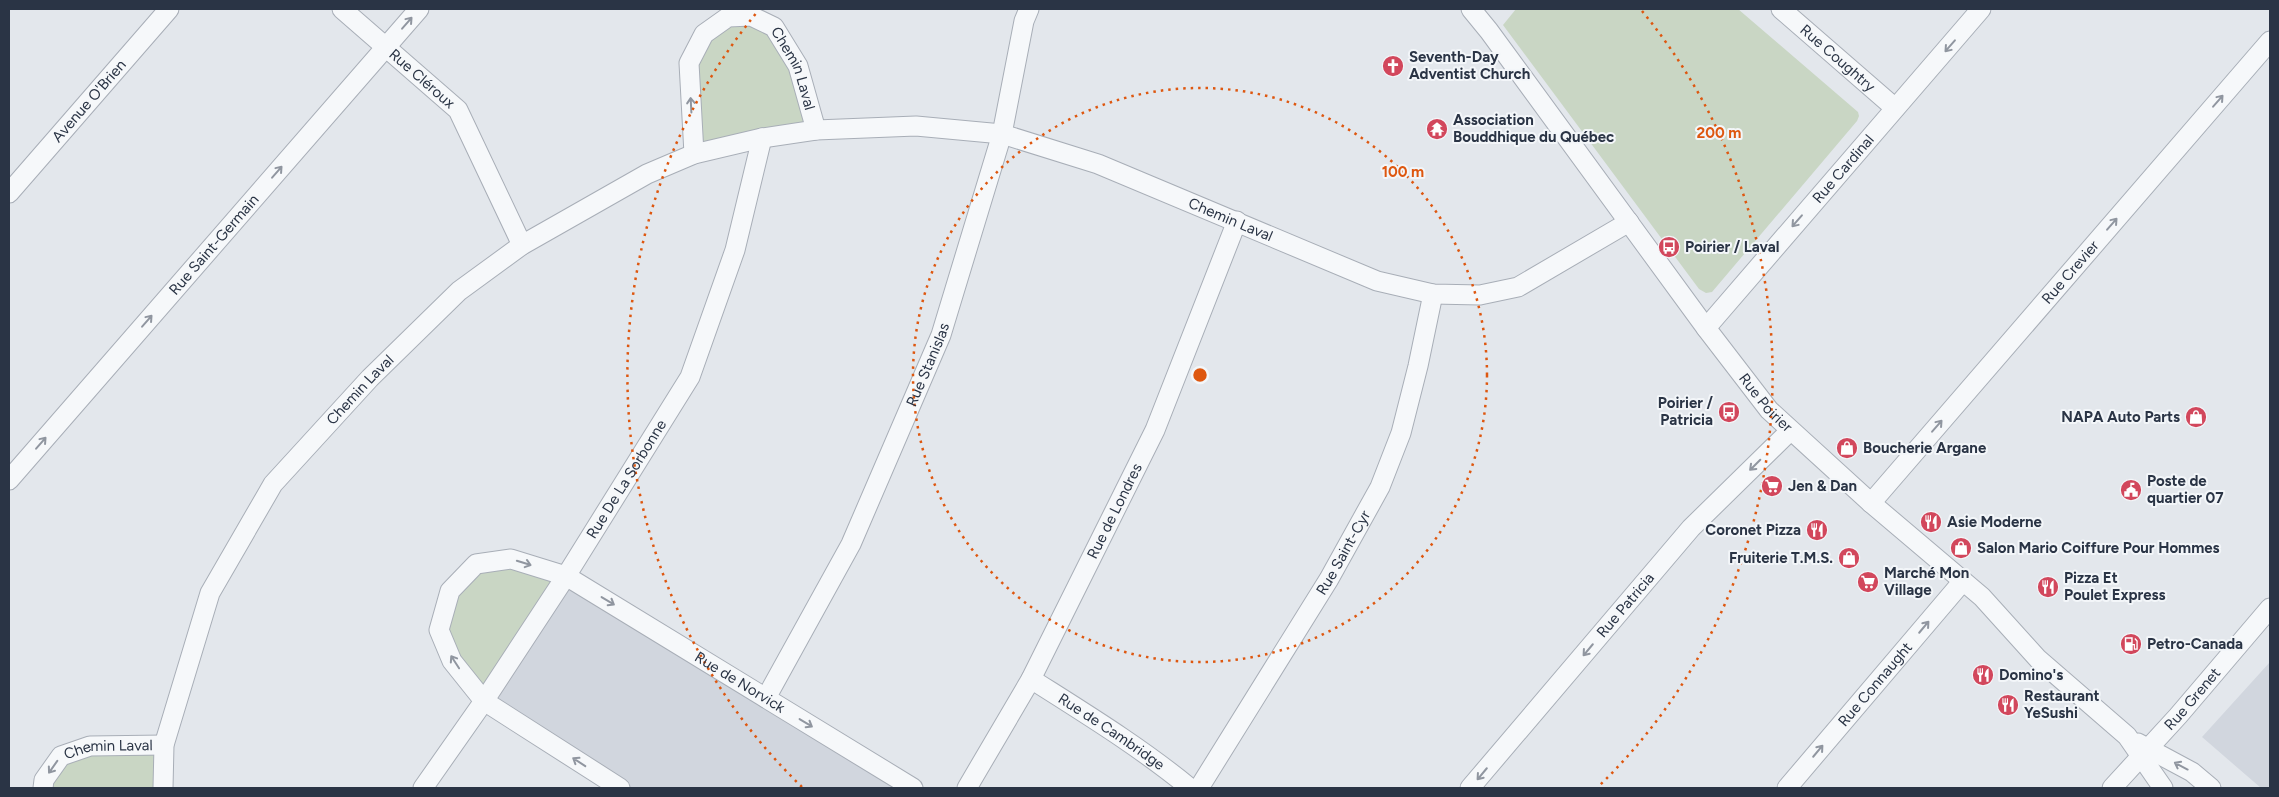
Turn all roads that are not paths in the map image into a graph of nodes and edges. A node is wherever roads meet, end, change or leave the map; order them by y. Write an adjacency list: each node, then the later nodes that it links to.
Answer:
1 (169, 9): 15 (street, Avenue O'Brien)
2 (342, 9): 9 (street, Rue Cléroux)
3 (419, 9): 9 (street, Rue Saint-Germain, one-way to 3)
4 (1029, 9): 12 (street, Rue Stanislas)
5 (1471, 9): 17 (street, Rue Poirier)
6 (1780, 9): 10 (street, Rue Coughtry)
7 (1981, 9): 10 (street, Rue Cardinal, one-way to 10)
8 (2270, 42): 23 (street, Rue Crevier, one-way to 8)
9 (387, 46): 18 (street, Rue Cléroux); 22 (street, Rue Saint-Germain, one-way to 9)
10 (1896, 108): 20 (street, Rue Cardinal, one-way to 20)
11 (816, 130): 12 (street, Chemin Laval); 13 (street, Chemin Laval); 14 (street, Chemin Laval, one-way to 11)
12 (1002, 134): 16 (street, Chemin Laval); 28 (street, Rue Stanislas)
13 (762, 138): 14 (street, Chemin Laval); 24 (street, Rue De La Sorbonne)
14 (694, 154): 18 (street, Chemin Laval)
15 (9, 193)
16 (1237, 221): 19 (street, Chemin Laval); 27 (street, Rue de Londres)
17 (1629, 222): 19 (street, Chemin Laval); 20 (street, Rue Poirier)
18 (522, 245): 30 (street, Chemin Laval)
19 (1432, 294): 39 (street, Rue Saint-Cyr)
20 (1706, 328): 21 (street, Rue Poirier)
21 (1790, 431): 23 (street, Rue Poirier); 40 (street, Rue Patricia, one-way to 40)
22 (9, 480)
23 (1870, 503): 25 (street, Rue Poirier)
24 (566, 576): 28 (street, Rue de Norvick, one-way to 28); 29 (street, Rue De La Sorbonne); 29 (street, one-way to 24)
25 (1963, 580): 31 (street, Rue Poirier); 41 (street, Rue Connaught, one-way to 25)
26 (2270, 608): 31 (street, Rue Grenet)
27 (1031, 679): 37 (street, Rue de Londres); 38 (street, Rue de Cambridge)
28 (766, 698): 36 (street, Rue de Norvick, one-way to 36)
29 (484, 701): 34 (street, Rue De La Sorbonne); 35 (street, one-way to 29)
30 (164, 745): 32 (street, Chemin Laval, one-way to 32); 33 (street, Chemin Laval)
31 (2144, 752): 42 (street, Rue Grenet); 43 (street, Rue Poirier); 44 (street, Rue Poirier, one-way to 31)
32 (43, 788)
33 (163, 788)
34 (423, 788)
35 (620, 788)
36 (913, 788)
37 (967, 788)
38 (1190, 788)
39 (1199, 788)
40 (1470, 788)
41 (1787, 788)
42 (2112, 788)
43 (2163, 788)
44 (2211, 788)

